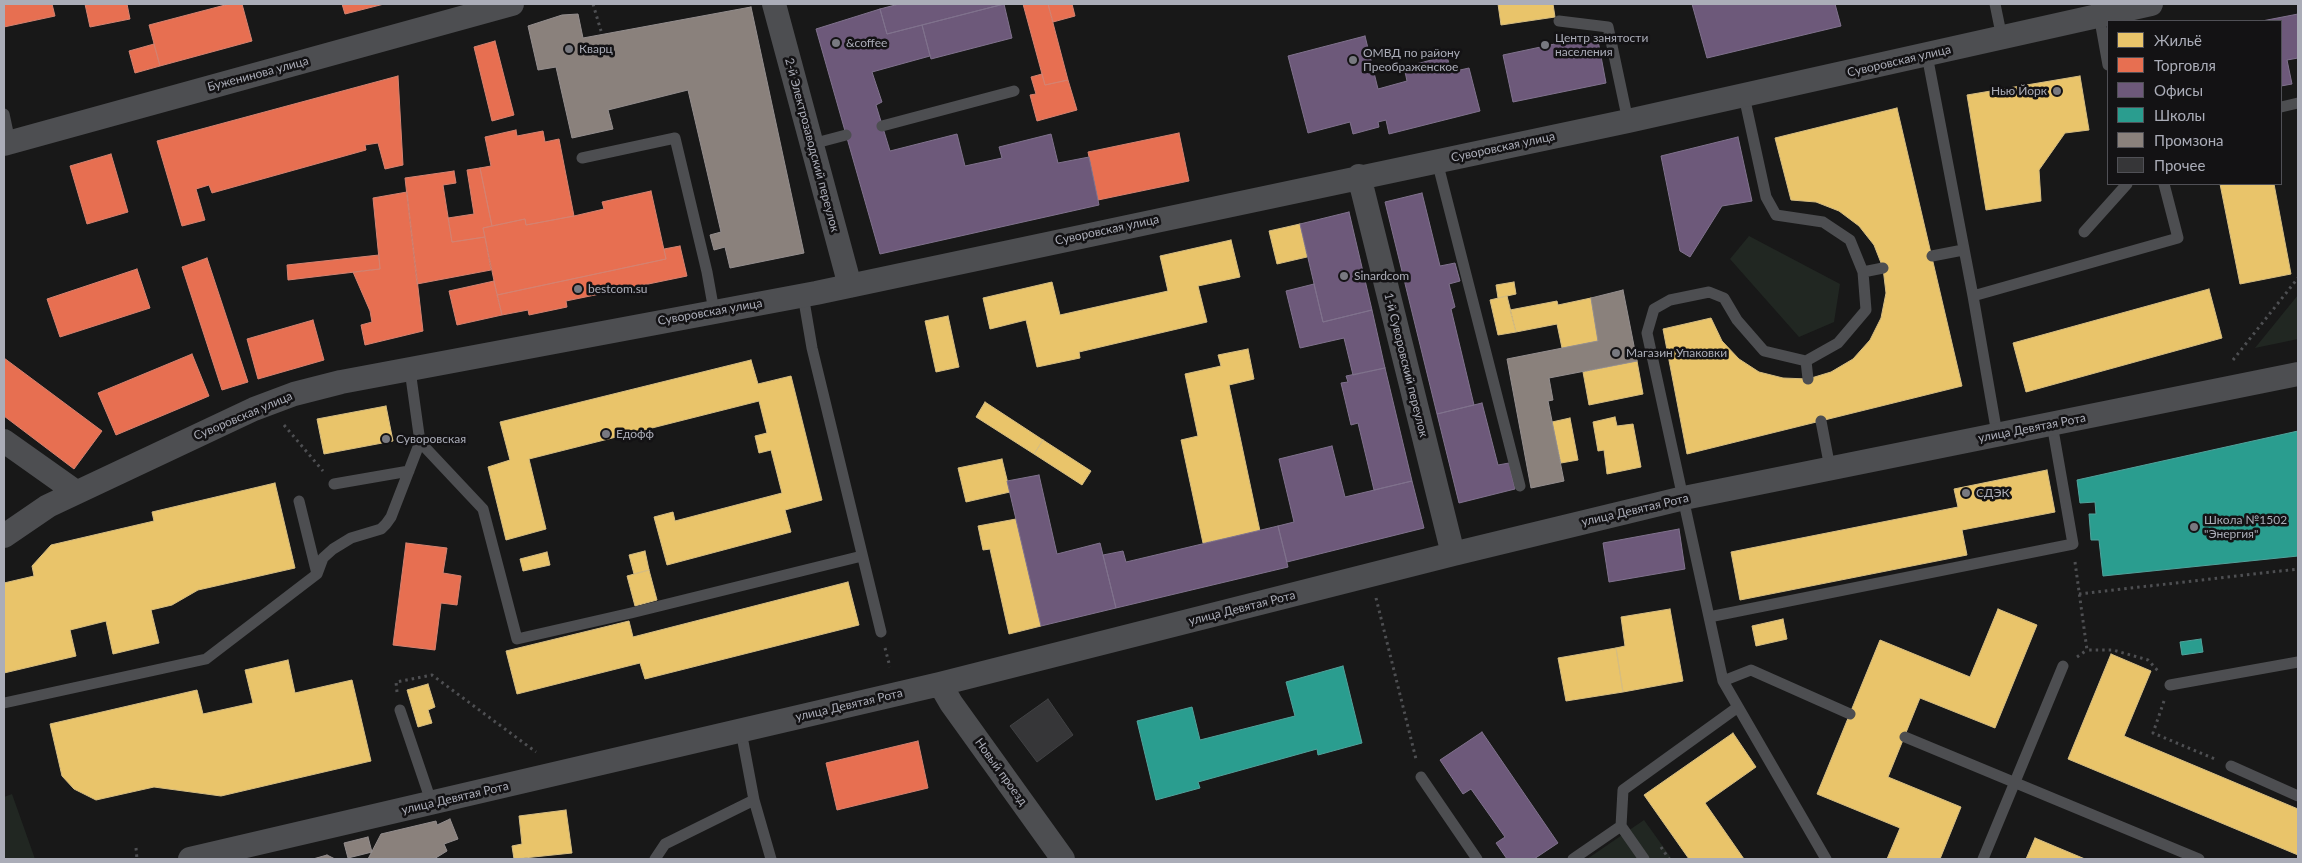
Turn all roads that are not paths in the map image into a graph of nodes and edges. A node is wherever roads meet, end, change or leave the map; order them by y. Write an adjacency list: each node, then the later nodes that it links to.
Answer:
1 (512, 4): 18 (street, Буженинова улица)
2 (774, 4): 19 (street, 2-й Электрозаводский переулок)
3 (1996, 4): 7 (lane)
4 (2151, 4): 5 (street, Суворовская улица)
5 (2099, 15): 7 (street, Суворовская улица); 9 (lane)
6 (1559, 21): 15 (lane)
7 (2002, 38): 8 (street, Суворовская улица)
8 (1926, 55): 11 (street, Суворовская улица); 26 (lane)
9 (2107, 59)
10 (1014, 91): 16 (lane)
11 (1744, 96): 15 (street, Суворовская улица); 29 (lane)
12 (2298, 103): 13 (lane)
13 (2282, 107)
14 (4, 114): 18 (lane)
15 (1628, 121): 21 (street, Суворовская улица)
16 (882, 126)
17 (846, 135): 19 (lane)
18 (7, 143)
19 (812, 144): 30 (street, 2-й Электрозаводский переулок)
20 (582, 158): 33 (lane)
21 (1437, 161): 22 (street, Суворовская улица); 46 (lane)
22 (1359, 176): 30 (street, Суворовская улица); 51 (street, 1-й Суворовский переулок)
23 (2126, 185): 25 (lane)
24 (2164, 185): 32 (lane)
25 (2084, 232)
26 (1963, 250): 27 (lane); 32 (lane)
27 (1932, 256)
28 (1883, 268): 29 (lane)
29 (1863, 272): 34 (lane)
30 (850, 286): 31 (street, Суворовская улица)
31 (803, 295): 33 (street, Суворовская улица); 52 (lane)
32 (1973, 296): 40 (lane)
33 (714, 311): 35 (street, Суворовская улица)
34 (1806, 361): 37 (lane); 48 (lane)
35 (410, 370): 42 (lane); 47 (street, Суворовская улица)
36 (2298, 374): 39 (street, улица Девятая Рота)
37 (1808, 379)
38 (1821, 421): 43 (lane)
39 (2052, 424): 40 (street, улица Девятая Рота); 54 (lane)
40 (1997, 434): 43 (street, улица Девятая Рота)
41 (4, 441): 47 (street)
42 (420, 442): 44 (lane); 52 (lane)
43 (1830, 468): 48 (street, улица Девятая Рота)
44 (409, 471): 45 (lane); 53 (lane)
45 (334, 484)
46 (1520, 486)
47 (76, 492): 50 (street, Суворовская улица)
48 (1684, 498): 51 (street, улица Девятая Рота); 54 (lane)
49 (299, 501): 53 (lane)
50 (4, 536)
51 (1453, 554): 59 (street, улица Девятая Рота)
52 (862, 556): 55 (lane)
53 (317, 574): 61 (lane)
54 (1709, 617): 58 (lane)
55 (881, 632)
56 (2298, 662): 60 (lane)
57 (2063, 666): 69 (lane)
58 (1723, 681): 62 (lane); 64 (lane)
59 (940, 684): 65 (street, улица Девятая Рота); 77 (street, Новый проезд)
60 (2170, 685)
61 (4, 703)
62 (1738, 707): 73 (lane); 81 (lane)
63 (400, 710): 72 (lane)
64 (1850, 714)
65 (741, 731): 71 (lane); 72 (street, улица Девятая Рота)
66 (1904, 737): 69 (lane)
67 (2231, 766): 70 (lane)
68 (1421, 776): 78 (lane)
69 (2015, 782): 82 (lane); 83 (lane)
70 (2298, 796)
71 (754, 800): 75 (lane); 76 (lane)
72 (432, 804): 74 (street, улица Девятая Рота)
73 (1621, 826): 79 (lane); 80 (lane)
74 (190, 859)
75 (655, 859)
76 (771, 859)
77 (1063, 859)
78 (1477, 859)
79 (1573, 859)
80 (1644, 859)
81 (1826, 859)
82 (1983, 859)
83 (2199, 859)

